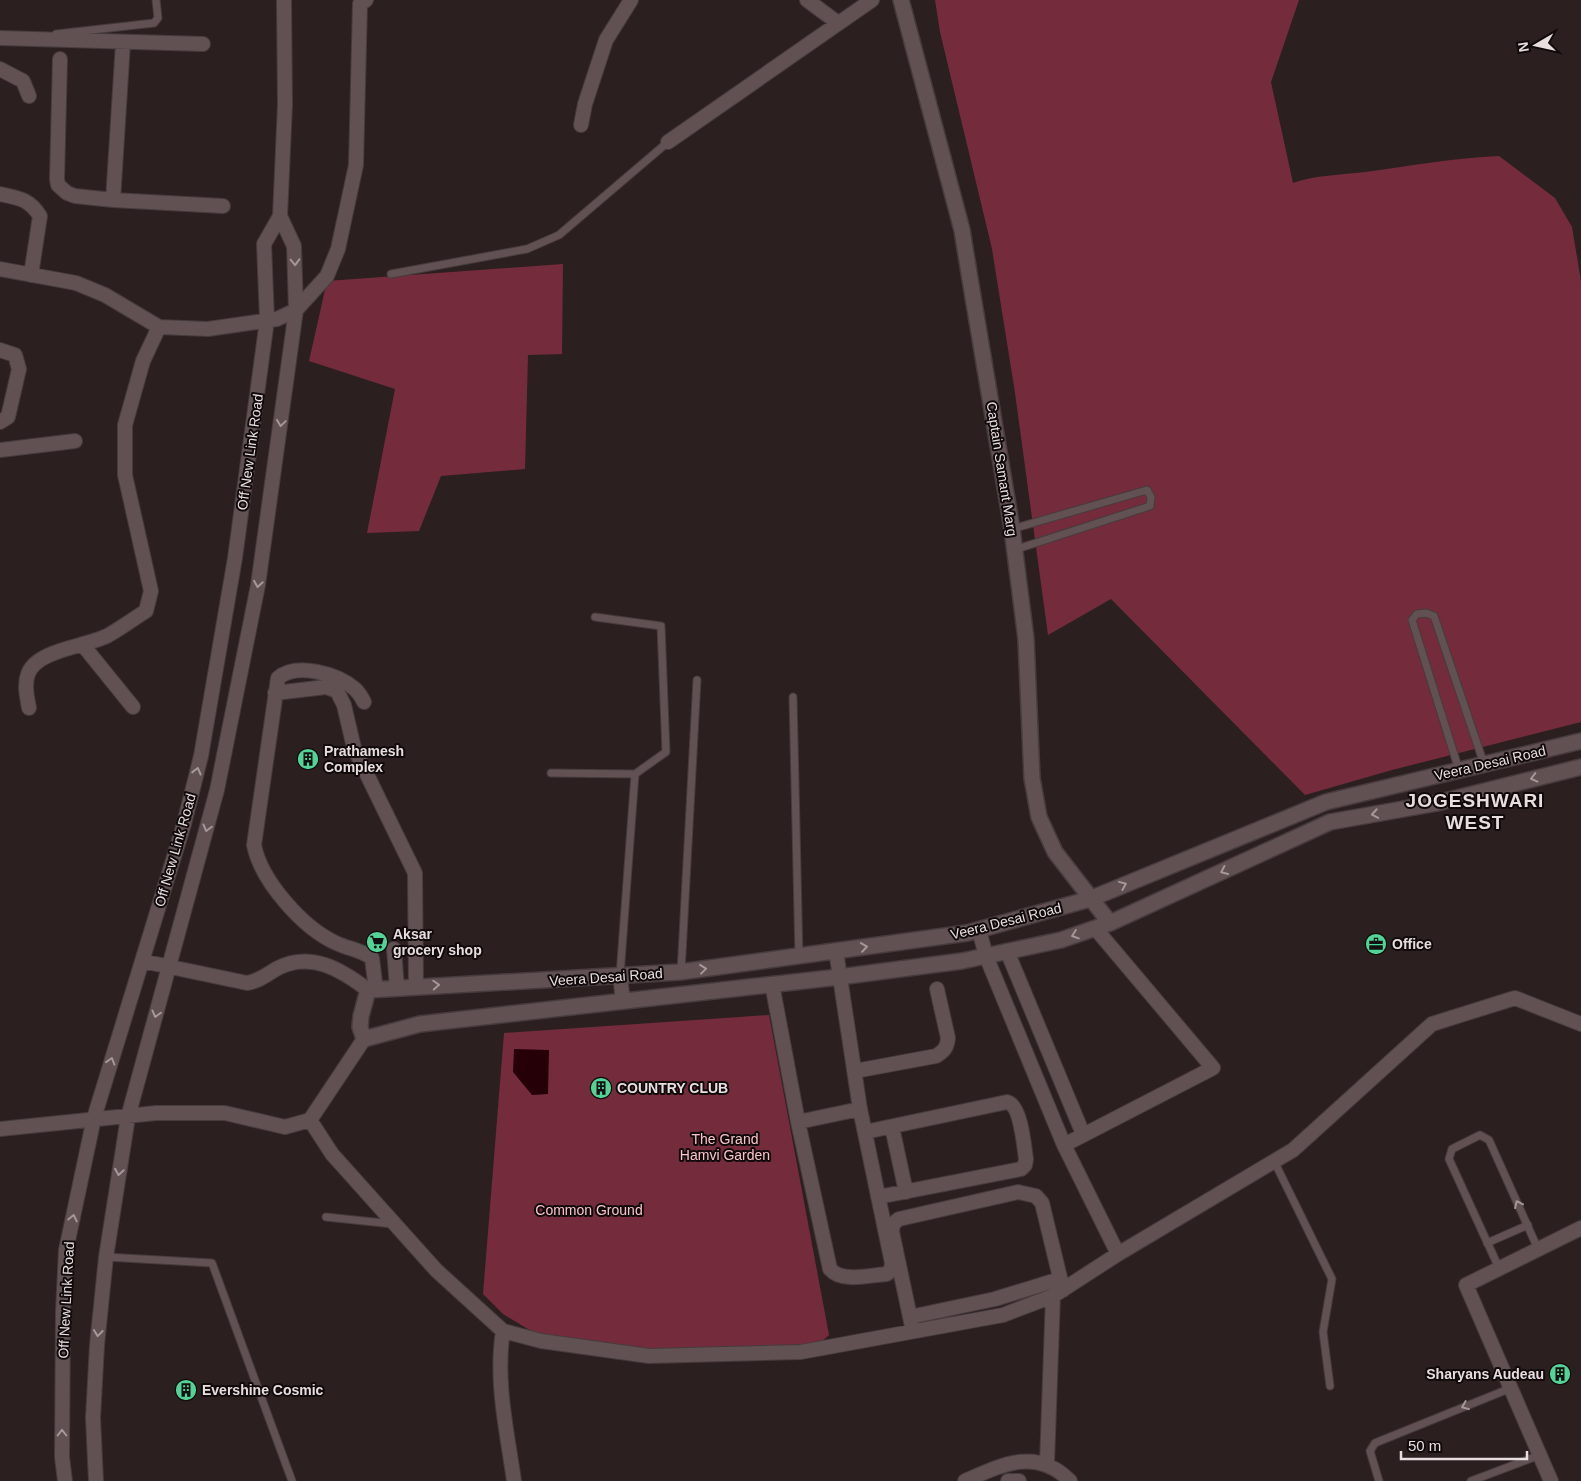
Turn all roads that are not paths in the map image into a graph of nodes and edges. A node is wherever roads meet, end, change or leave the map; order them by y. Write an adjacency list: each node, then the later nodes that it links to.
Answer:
1 (156, 0): 9 (lane)
2 (284, 0): 21 (street, Off New Link Road)
3 (366, 0): 25 (street)
4 (631, 0): 16 (street)
5 (807, 0): 8 (street)
6 (872, 0): 8 (street)
7 (901, 0): 32 (street, Captain Samant Marg)
8 (838, 23): 17 (street)
9 (48, 35)
10 (0, 38): 11 (street)
11 (122, 43): 12 (street); 19 (street)
12 (203, 44)
13 (60, 59): 19 (street)
14 (0, 69): 15 (street)
15 (29, 96)
16 (581, 125)
17 (668, 142): 23 (lane)
18 (0, 194): 24 (street)
19 (113, 200): 20 (street)
20 (223, 206)
21 (280, 216): 25 (street, Off New Link Road, one-way to 25); 26 (street, Off New Link Road)
22 (0, 269): 24 (street)
23 (391, 274)
24 (31, 275): 27 (street)
25 (296, 310): 26 (street); 60 (street, Off New Link Road, one-way to 60)
26 (267, 320): 27 (street); 59 (street, Off New Link Road, one-way to 26)
27 (159, 327): 35 (street)
28 (0, 350): 29 (street)
29 (0, 422)
30 (75, 441): 31 (street)
31 (0, 450)
32 (1012, 529): 33 (street, Captain Samant Marg); 33 (lane)
33 (1014, 550): 50 (street, Captain Samant Marg)
34 (595, 617): 47 (lane)
35 (82, 644): 40 (street); 41 (street)
36 (697, 680): 61 (lane)
37 (275, 693): 39 (street); 65 (street); 68 (street)
38 (793, 697): 58 (lane)
39 (364, 702)
40 (133, 707)
41 (29, 708)
42 (1581, 741): 43 (street, Veera Desai Road)
43 (1484, 764): 45 (street, Veera Desai Road); 45 (lane)
44 (1581, 766): 49 (street, one-way to 49)
45 (1459, 770): 48 (street, Veera Desai Road)
46 (551, 773): 47 (lane)
47 (634, 774): 62 (lane)
48 (1310, 808): 49 (street); 50 (street, Veera Desai Road, one-way to 48)
49 (1319, 827): 51 (street, one-way to 51)
50 (1090, 899): 51 (street, Captain Samant Marg); 53 (street, Veera Desai Road)
51 (1110, 923): 52 (street)
52 (1095, 928): 56 (street, one-way to 56); 81 (street)
53 (979, 930): 55 (street, Veera Desai Road, one-way to 53); 57 (street)
54 (394, 949): 66 (street)
55 (836, 951): 58 (street, Veera Desai Road); 63 (street)
56 (1007, 951): 57 (street); 81 (street)
57 (986, 956): 63 (street); 82 (street)
58 (799, 958): 61 (street, Veera Desai Road, one-way to 58)
59 (142, 961): 60 (street); 75 (street, Off New Link Road, one-way to 59)
60 (169, 967): 68 (street); 74 (street, Off New Link Road, one-way to 74)
61 (680, 972): 62 (street, Veera Desai Road)
62 (620, 976): 65 (street, Veera Desai Road, one-way to 62); 69 (street)
63 (839, 977): 64 (street); 72 (street)
64 (772, 984): 69 (street); 77 (street)
65 (416, 987): 66 (street, Veera Desai Road)
66 (397, 988): 68 (street, Veera Desai Road)
67 (937, 989): 72 (street)
68 (372, 990): 71 (street)
69 (623, 1001): 71 (street)
70 (1581, 1024): 83 (street)
71 (364, 1039): 76 (street)
72 (855, 1071): 73 (street)
73 (860, 1110): 77 (street); 80 (street)
74 (128, 1117): 75 (street); 76 (street); 93 (street, Off New Link Road, one-way to 93)
75 (94, 1118): 79 (street); 103 (street, Off New Link Road, one-way to 75)
76 (310, 1120): 87 (street)
77 (798, 1122): 85 (street)
78 (892, 1127): 80 (street); 84 (street); 84 (street)
79 (0, 1129)
80 (865, 1132): 85 (street)
81 (1083, 1134): 82 (street)
82 (1064, 1145): 92 (street)
83 (1274, 1161): 92 (street); 99 (lane)
84 (906, 1192): 85 (street)
85 (878, 1197)
86 (326, 1217): 87 (lane)
87 (396, 1224): 97 (street)
88 (1528, 1225): 90 (lane); 90 (lane, one-way to 90); 91 (lane)
89 (1581, 1228): 91 (street)
90 (1488, 1243): 94 (lane)
91 (1538, 1249): 94 (street)
92 (1118, 1254): 95 (street)
93 (106, 1257): 104 (street, Off New Link Road, one-way to 104); 105 (lane)
94 (1499, 1268): 100 (street)
95 (1059, 1288): 96 (street); 96 (street); 98 (street); 102 (street)
96 (910, 1316): 98 (street)
97 (503, 1331): 98 (street); 106 (street)
98 (913, 1331)
99 (1330, 1386)
100 (1511, 1388): 101 (street); 111 (lane, one-way to 111)
101 (1540, 1455): 112 (lane); 113 (street)
102 (1047, 1463): 107 (street); 110 (street)
103 (65, 1481)
104 (96, 1481)
105 (292, 1481)
106 (514, 1481)
107 (965, 1481)
108 (1008, 1481): 109 (street)
109 (1019, 1481)
110 (1070, 1481)
111 (1378, 1481)
112 (1472, 1481)
113 (1551, 1481)

